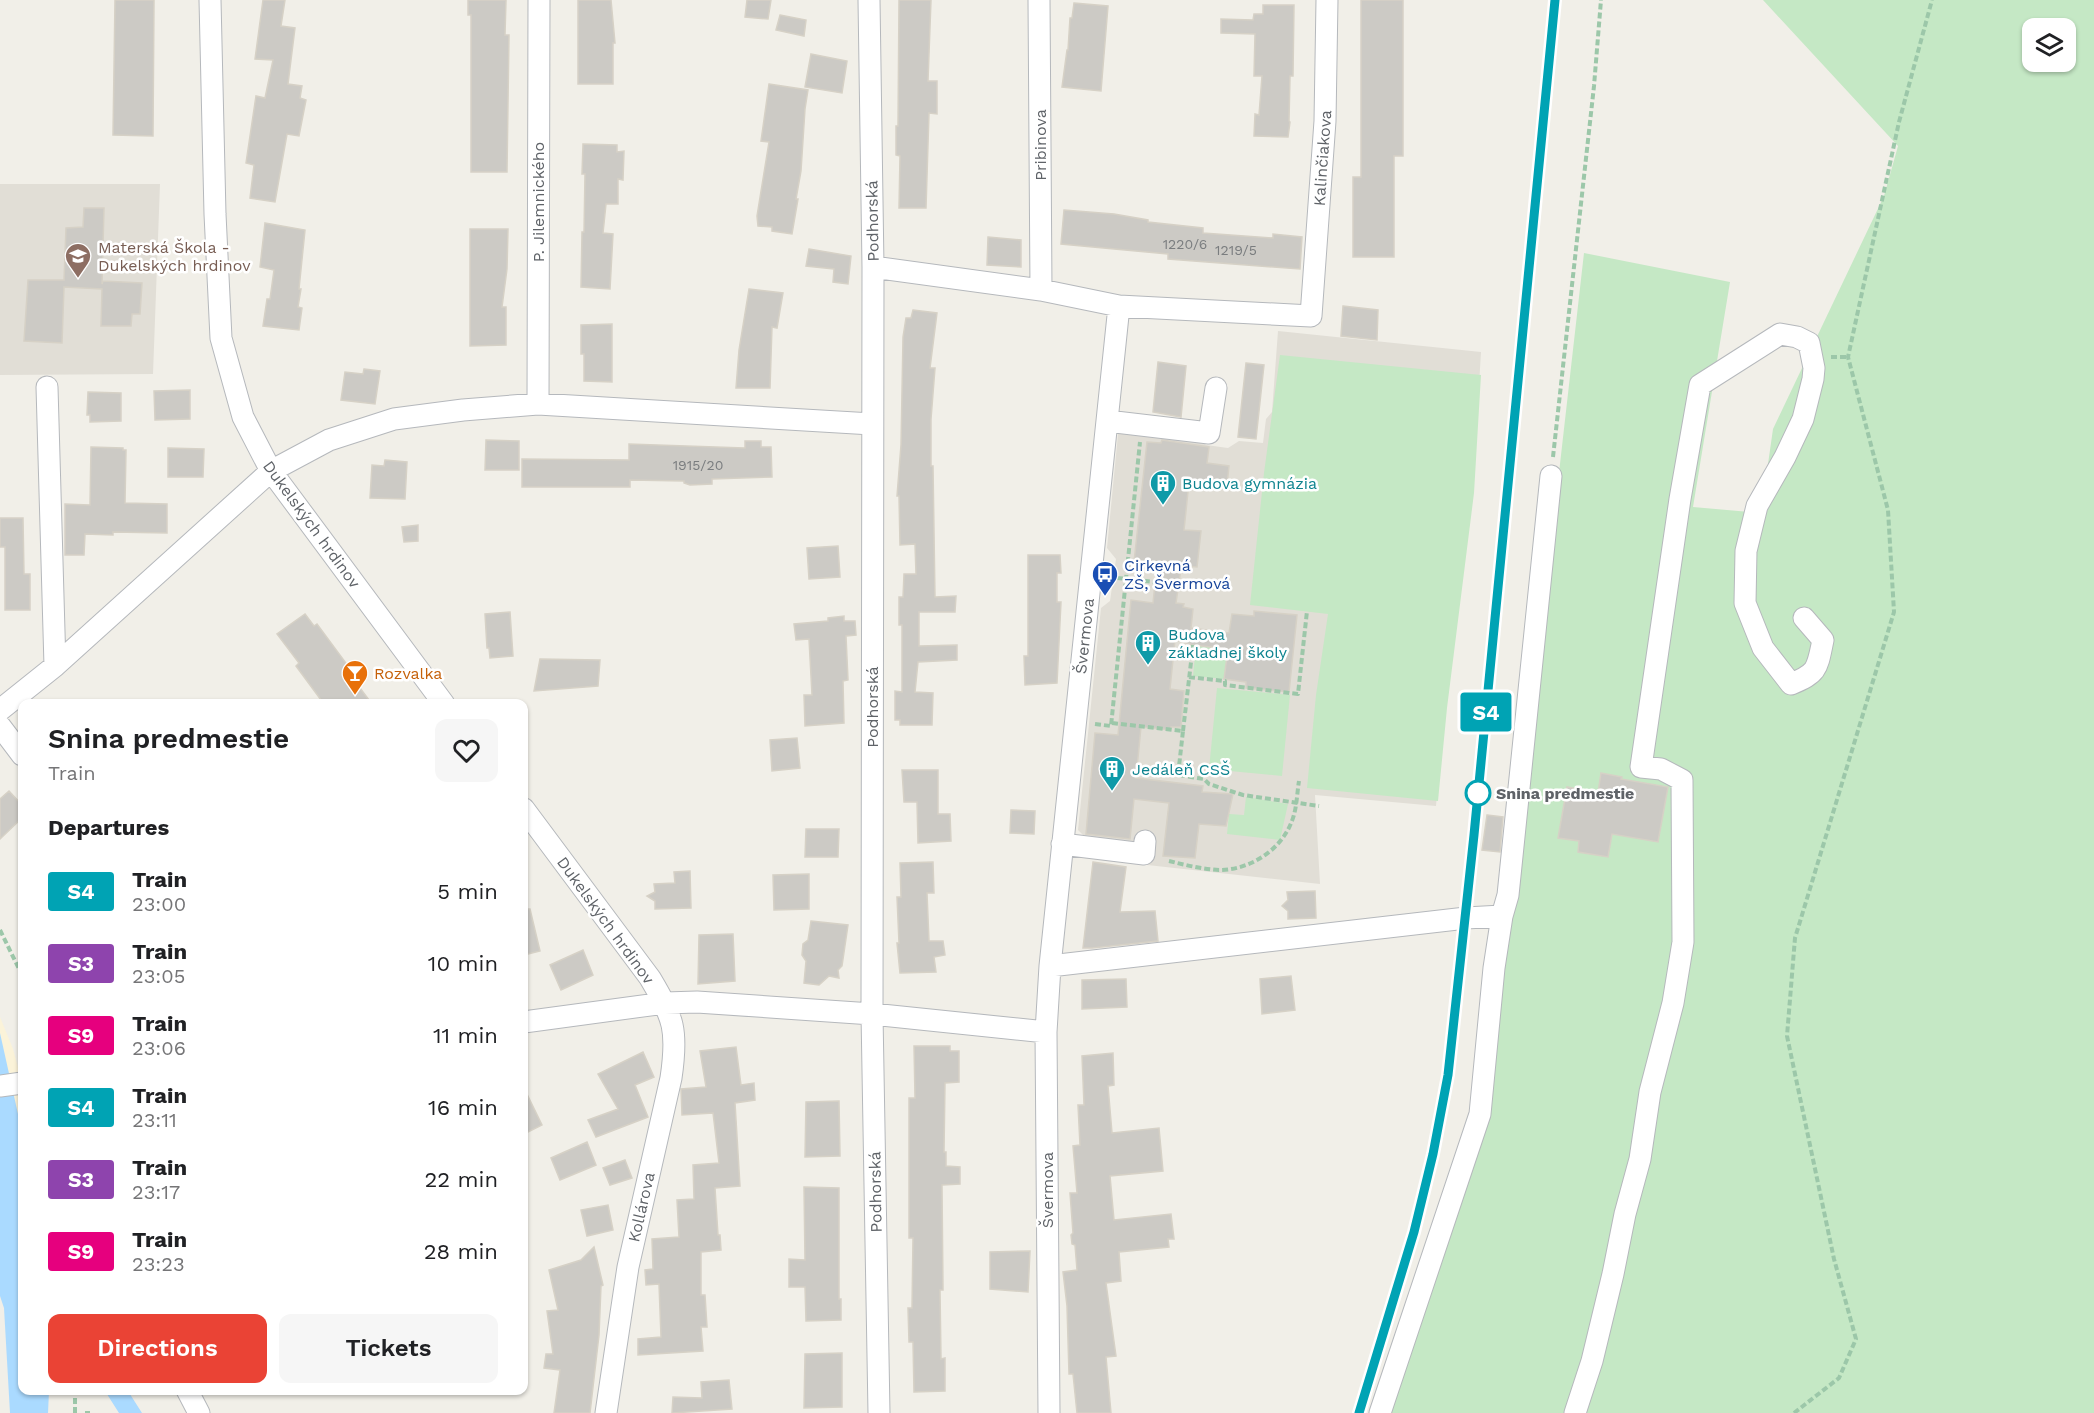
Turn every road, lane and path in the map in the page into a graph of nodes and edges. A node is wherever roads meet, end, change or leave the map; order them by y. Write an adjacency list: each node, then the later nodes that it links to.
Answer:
1 (210, 0): 17 (street, Dukelských hrdinov)
2 (539, 0): 13 (street, P. Jilemnického)
3 (869, 0): 8 (street, Podhorská)
4 (1040, 0): 9 (street, Pribinova)
5 (1327, 0): 10 (street, Kalinčiakova)
6 (1601, 0): 18 (path)
7 (1932, 0): 62 (path)
8 (873, 267): 9 (street); 15 (street, Podhorská)
9 (1041, 290): 10 (street)
10 (1119, 306): 14 (street, Švermova)
11 (48, 387): 25 (street)
12 (1216, 388): 14 (street)
13 (537, 404): 15 (street); 17 (street)
14 (1107, 421): 39 (street, Švermova)
15 (872, 424): 46 (street, Podhorská)
16 (1140, 442): 20 (path)
17 (271, 471): 25 (street); 27 (street, Dukelských hrdinov)
18 (1551, 476): 41 (street)
19 (1101, 576): 20 (path)
20 (1126, 579): 21 (path); 29 (path)
21 (1155, 582)
22 (1307, 611): 26 (path)
23 (1804, 618): 61 (street)
24 (1193, 645): 26 (path)
25 (55, 666): 28 (street)
26 (1190, 677): 32 (path)
27 (440, 699)
28 (0, 710)
29 (1112, 723): 30 (path); 32 (path)
30 (1092, 724)
31 (0, 726): 33 (street)
32 (1184, 731): 35 (path)
33 (18, 750)
34 (1299, 781): 35 (path)
35 (1296, 803): 36 (path); 40 (path)
36 (1319, 806)
37 (528, 814): 45 (street, Dukelských hrdinov)
38 (1145, 841): 39 (street)
39 (1062, 844): 43 (street, Švermova)
40 (1169, 861)
41 (1502, 916): 43 (street); 60 (street)
42 (0, 930): 44 (path)
43 (1050, 966): 48 (street, Švermova)
44 (18, 967)
45 (665, 1003): 46 (street); 47 (street); 57 (street, Kollárova)
46 (872, 1014): 48 (street); 58 (street, Podhorská)
47 (528, 1021)
48 (1046, 1032): 59 (street, Švermova)
49 (18, 1084): 50 (street)
50 (0, 1086)
51 (75, 1395): 53 (path)
52 (190, 1395): 56 (street)
53 (75, 1413)
54 (85, 1413): 55 (path)
55 (90, 1413)
56 (199, 1413)
57 (606, 1413)
58 (879, 1413)
59 (1049, 1413)
60 (1380, 1413)
61 (1575, 1413)
62 (1794, 1413)

